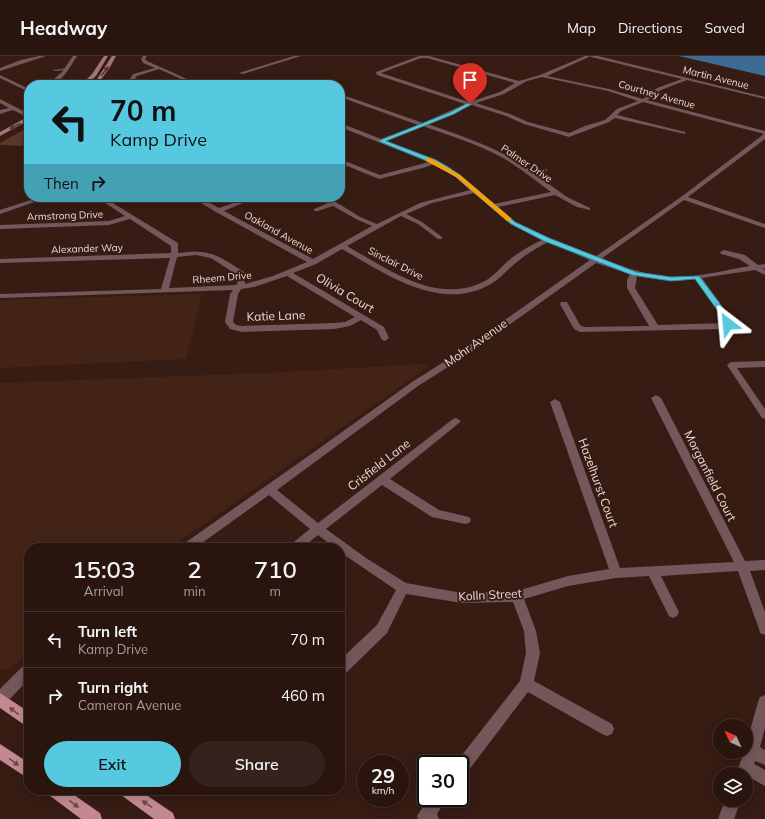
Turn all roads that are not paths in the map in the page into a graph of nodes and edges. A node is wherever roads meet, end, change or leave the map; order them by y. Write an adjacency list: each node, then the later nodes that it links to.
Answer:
1 (44, 56): 11 (street)
2 (74, 56): 10 (street)
3 (106, 56): 18 (main road)
4 (114, 56): 19 (main road, one-way to 4)
5 (145, 56): 9 (street)
6 (300, 56): 13 (street)
7 (589, 56): 15 (street)
8 (593, 56): 16 (street, Martin Avenue)
9 (159, 68): 20 (street); 21 (street)
10 (66, 69): 12 (street); 17 (street)
11 (0, 70)
12 (55, 70)
13 (241, 73)
14 (0, 76): 23 (street)
15 (542, 76): 22 (street); 26 (street, Courtney Avenue)
16 (687, 79): 25 (street, Martin Avenue); 26 (street)
17 (54, 80)
18 (88, 80)
19 (97, 80)
20 (132, 80)
21 (184, 80)
22 (519, 83): 28 (street); 28 (street)
23 (24, 88)
24 (345, 97): 34 (street, Palmer Drive)
25 (765, 98)
26 (644, 100): 32 (street); 39 (street, Courtney Avenue)
27 (0, 101): 29 (street)
28 (470, 103): 32 (street); 34 (street)
29 (14, 108): 30 (street); 31 (street)
30 (0, 112)
31 (24, 114)
32 (614, 116): 37 (street)
33 (24, 120): 38 (main road, one-way to 38)
34 (424, 124): 41 (street); 45 (street, Palmer Drive)
35 (24, 127): 40 (main road)
36 (345, 128): 41 (street)
37 (683, 133)
38 (0, 134)
39 (765, 134): 48 (street, Mohr Avenue)
40 (0, 140)
41 (381, 141): 42 (street)
42 (434, 162): 43 (street); 46 (street)
43 (345, 163)
44 (545, 170): 45 (street)
45 (529, 173): 47 (street, Palmer Drive)
46 (474, 191): 54 (street); 59 (street, Rheem Drive)
47 (555, 193): 54 (street); 55 (street, Palmer Drive)
48 (683, 198): 61 (street); 69 (street, Mohr Avenue)
49 (31, 202): 58 (street)
50 (107, 202): 60 (street)
51 (203, 202): 57 (street, Oakland Avenue)
52 (241, 202): 57 (street)
53 (333, 203): 56 (street); 62 (street)
54 (492, 206): 65 (street)
55 (588, 209)
56 (316, 210)
57 (218, 211): 71 (street, Oakland Avenue)
58 (0, 212)
59 (401, 214): 62 (street, Rheem Drive); 64 (street)
60 (130, 217): 63 (street, Armstrong Drive); 68 (street)
61 (764, 224)
62 (378, 226): 66 (street, Rheem Drive)
63 (0, 227)
64 (440, 238)
65 (546, 240): 66 (street, Sinclair Drive); 69 (street)
66 (343, 247): 71 (street, Rheem Drive)
67 (724, 252): 73 (street)
68 (174, 255): 70 (street, Alexander Way); 78 (street, Alexander Way); 79 (street)
69 (596, 260): 76 (street); 91 (street, Mohr Avenue)
70 (0, 261)
71 (312, 262): 75 (street, Rheem Drive)
72 (765, 266): 73 (street)
73 (756, 267): 74 (street); 77 (street)
74 (765, 273)
75 (288, 274): 78 (street, Rheem Drive); 82 (street, Olivia Court)
76 (634, 274): 77 (street); 83 (street)
77 (697, 277): 83 (street)
78 (239, 288): 79 (street, Rheem Drive); 82 (street, Katie Lane)
79 (164, 291): 80 (street, Rheem Drive)
80 (0, 296)
81 (564, 304): 83 (street)
82 (362, 317): 84 (street, Olivia Court)
83 (655, 328)
84 (385, 338)
85 (765, 364): 88 (street)
86 (656, 398): 99 (street, Morganfield Court)
87 (556, 402): 101 (street, Hazelhurst Court)
88 (765, 416)
89 (456, 421): 90 (street, Crisfield Lane)
90 (382, 479): 92 (street); 93 (street, Crisfield Lane)
91 (269, 489): 93 (street, Kolln Street); 94 (street, Mohr Avenue)
92 (465, 520)
93 (318, 529): 95 (street, Crisfield Lane); 96 (street, Kolln Street)
94 (193, 543)
95 (300, 543)
96 (337, 543)
97 (345, 549): 102 (street, Kolln Street)
98 (765, 565): 99 (street, Kolln Street)
99 (742, 566): 100 (street, Kolln Street); 105 (street, Morganfield Court)
100 (653, 572): 101 (street, Kolln Street); 104 (street)
101 (616, 573): 103 (street, Kolln Street)
102 (403, 588): 103 (street, Kolln Street); 106 (street)
103 (518, 596): 108 (street)
104 (673, 612)
105 (765, 629)
106 (345, 664)
107 (24, 675): 109 (street)
108 (526, 684): 112 (street); 115 (street)
109 (0, 699): 111 (main road, one-way to 109)
110 (765, 702): 114 (street)
111 (24, 717)
112 (607, 729)
113 (0, 751): 117 (main road, one-way to 117)
114 (759, 754): 116 (street)
115 (469, 758)
116 (748, 767)
117 (24, 768)
118 (753, 773): 119 (street)
119 (765, 778)
120 (61, 795): 125 (main road, one-way to 125)
121 (133, 795): 126 (main road, one-way to 121)
122 (434, 807): 124 (street)
123 (730, 807): 127 (street)
124 (428, 817)
125 (94, 819)
126 (167, 819)
127 (726, 819)

